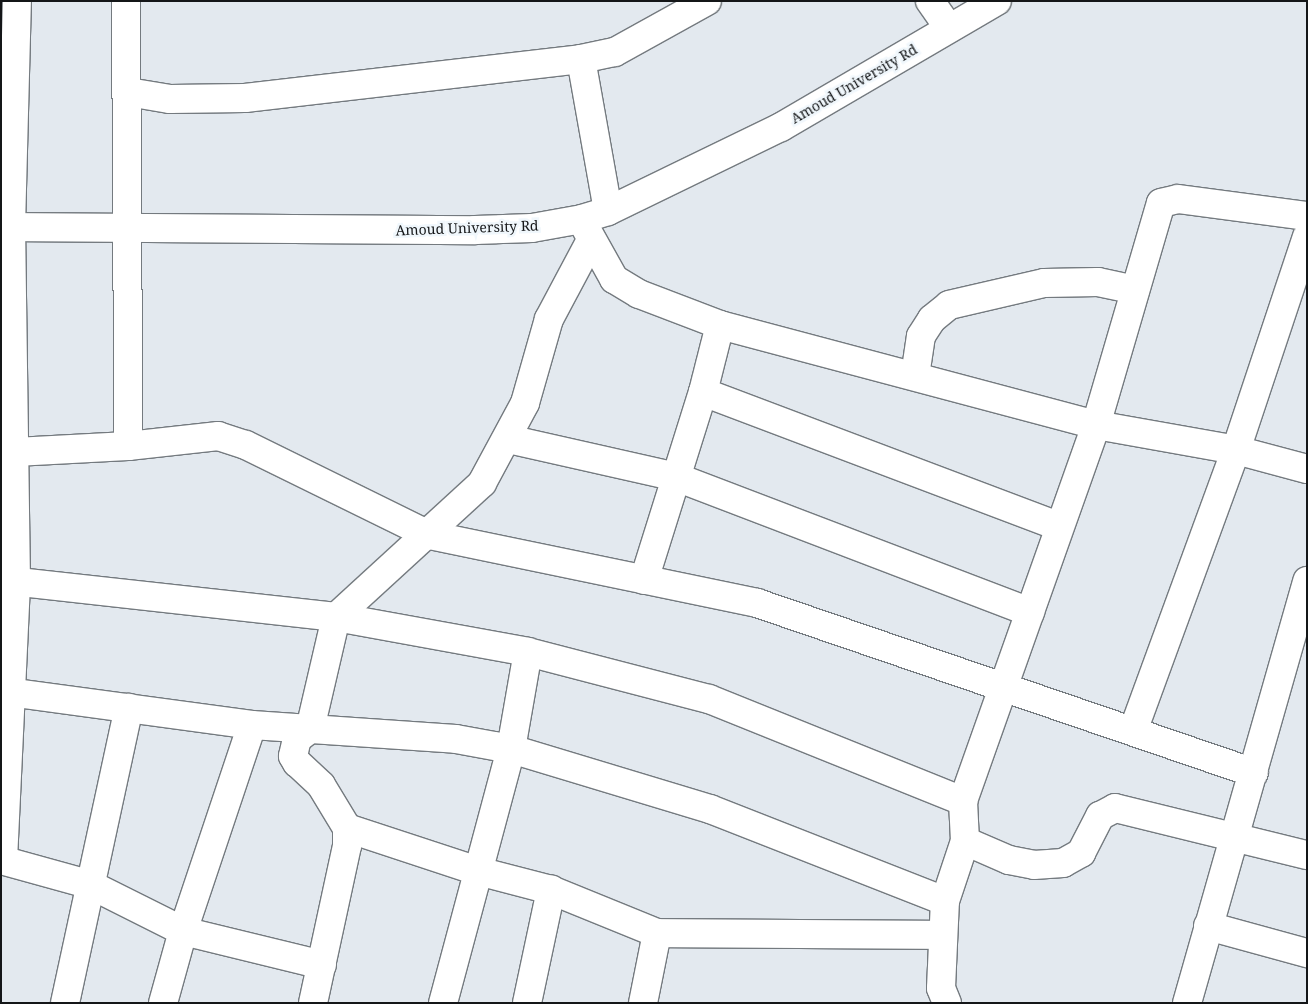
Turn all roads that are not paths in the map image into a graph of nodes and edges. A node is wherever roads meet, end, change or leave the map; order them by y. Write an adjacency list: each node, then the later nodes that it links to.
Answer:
1 (17, 1): 11 (street)
2 (126, 1): 8 (street)
3 (707, 1): 7 (street)
4 (930, 1): 6 (street)
5 (997, 1): 6 (street, Amoud University Rd)
6 (949, 28): 9 (street, Amoud University Rd)
7 (581, 59): 8 (street); 9 (street)
8 (128, 92): 12 (street)
9 (608, 211): 13 (street, Amoud University Rd)
10 (1307, 216): 15 (street)
11 (6, 227): 12 (street, Amoud University Rd); 23 (street)
12 (127, 228): 13 (street, Amoud University Rd); 21 (street)
13 (586, 230): 16 (street); 20 (street)
14 (1307, 238): 22 (street)
15 (1135, 290): 17 (street); 19 (street)
16 (720, 325): 17 (street); 18 (street)
17 (915, 376): 19 (street)
18 (703, 392): 25 (street); 26 (street)
19 (1096, 425): 22 (street); 26 (street)
20 (508, 439): 25 (street); 27 (street)
21 (128, 446): 23 (street); 27 (street)
22 (1236, 450): 24 (street); 39 (street)
23 (15, 452): 29 (street)
24 (1307, 469)
25 (676, 477): 28 (street); 31 (street)
26 (1058, 526): 31 (street)
27 (429, 535): 28 (street); 32 (street)
28 (644, 580): 34 (street)
29 (9, 581): 32 (street); 35 (street)
30 (1307, 581): 41 (street)
31 (1030, 612): 34 (street)
32 (336, 617): 33 (street); 38 (street)
33 (528, 652): 40 (street); 42 (street)
34 (1004, 685): 39 (street); 42 (street)
35 (7, 692): 36 (street); 47 (street)
36 (129, 708): 37 (street); 49 (street)
37 (252, 725): 38 (street); 53 (street)
38 (310, 729): 40 (street); 43 (street)
39 (1133, 731): 41 (street)
40 (511, 749): 48 (street); 51 (street)
41 (1254, 773): 44 (street)
42 (963, 801): 45 (street)
43 (348, 828): 48 (street); 57 (street)
44 (1234, 836): 45 (street); 46 (street); 52 (street)
45 (965, 841): 51 (street)
46 (1307, 855)
47 (2, 860): 49 (street)
48 (478, 871): 50 (street); 61 (street)
49 (91, 885): 53 (street); 58 (street)
50 (551, 890): 54 (street); 62 (street)
51 (945, 902): 55 (street)
52 (1208, 926): 56 (street); 65 (street)
53 (183, 931): 57 (street); 59 (street)
54 (657, 933): 55 (street); 63 (street)
55 (942, 935): 64 (street)
56 (1307, 953)
57 (322, 965): 60 (street)
58 (65, 1003)
59 (163, 1003)
60 (313, 1003)
61 (444, 1003)
62 (527, 1003)
63 (643, 1003)
64 (946, 1003)
65 (1187, 1003)

